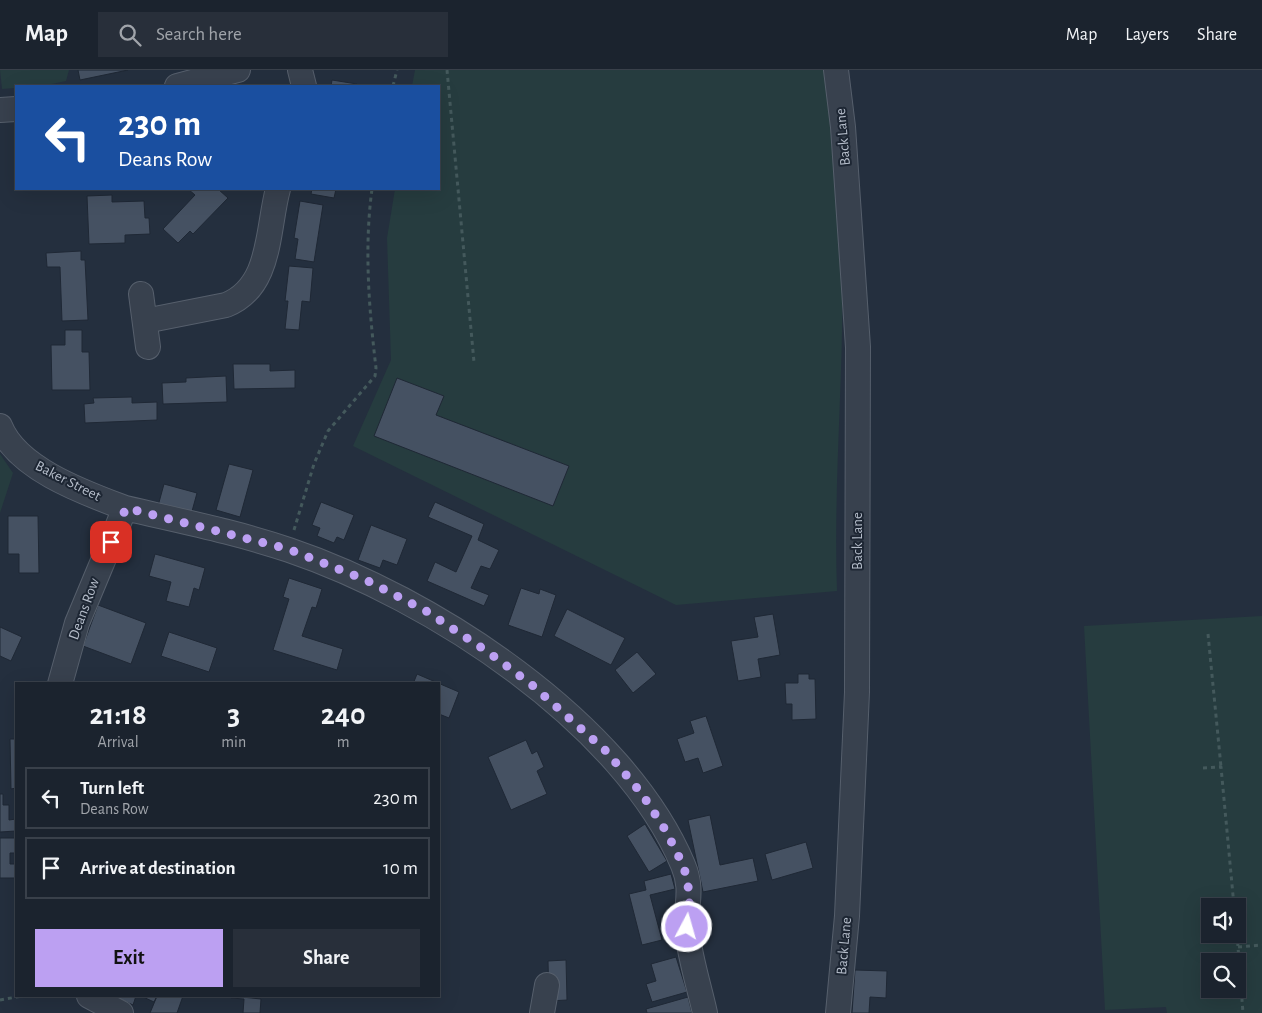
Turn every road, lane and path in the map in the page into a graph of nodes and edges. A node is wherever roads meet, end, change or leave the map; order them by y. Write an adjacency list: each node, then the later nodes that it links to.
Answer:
1 (238, 70): 6 (street)
2 (300, 70): 7 (street)
3 (397, 70): 8 (path)
4 (447, 70): 16 (path)
5 (836, 70): 35 (street, Back Lane)
6 (181, 85)
7 (304, 85)
8 (393, 85)
9 (15, 109): 10 (street)
10 (0, 110)
11 (278, 190): 14 (street)
12 (372, 190): 19 (path)
13 (141, 294): 14 (street)
14 (145, 322): 15 (street)
15 (148, 347)
16 (474, 362)
17 (0, 426): 18 (street, Baker Street)
18 (126, 508): 19 (street, Baker Street); 21 (street, Deans Row)
19 (288, 549): 34 (street, Baker Street)
20 (1208, 634): 22 (path)
21 (61, 682)
22 (1221, 767): 23 (path); 24 (path)
23 (1203, 768)
24 (1233, 898)
25 (1238, 943): 27 (path)
26 (1262, 945): 27 (path)
27 (1238, 947): 36 (path)
28 (547, 985): 33 (street)
29 (16, 997): 31 (path)
30 (91, 997): 32 (street)
31 (0, 1000)
32 (118, 1012)
33 (542, 1013)
34 (706, 1013)
35 (838, 1013)
36 (1243, 1013)

